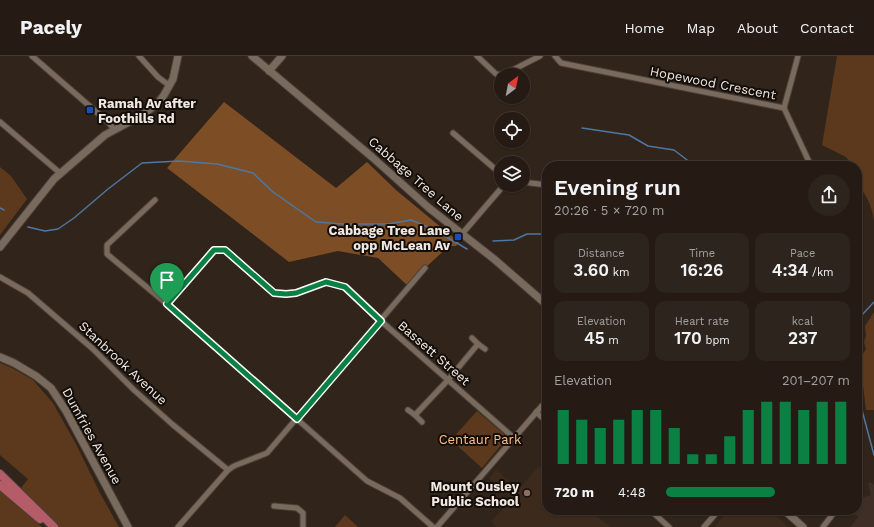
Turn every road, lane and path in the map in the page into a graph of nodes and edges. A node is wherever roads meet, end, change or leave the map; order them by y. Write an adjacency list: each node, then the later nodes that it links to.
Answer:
1 (32, 56): 14 (street)
2 (139, 56): 11 (street)
3 (178, 56): 11 (street)
4 (252, 56): 10 (street, Cabbage Tree Lane)
5 (282, 56): 10 (street)
6 (477, 56): 7 (street)
7 (540, 56)
8 (555, 56): 12 (street, Hopewood Crescent)
9 (798, 56): 12 (street)
10 (269, 71): 23 (street, Cabbage Tree Lane)
11 (170, 86): 14 (street)
12 (784, 108): 16 (street, Hopewood Crescent)
13 (0, 122): 18 (street)
14 (114, 130): 18 (street)
15 (453, 133): 17 (street)
16 (809, 161)
17 (494, 168)
18 (60, 173): 24 (street)
19 (530, 183): 20 (street)
20 (542, 184)
21 (498, 192): 23 (street)
22 (155, 200): 28 (street)
23 (462, 234): 27 (street, Cabbage Tree Lane)
24 (0, 247)
25 (425, 268): 29 (street)
26 (0, 277): 43 (street, Stanbrook Avenue)
27 (542, 301)
28 (167, 304): 29 (street, Bassett Street); 40 (street)
29 (381, 321): 34 (street, Bassett Street); 40 (street)
30 (472, 338): 31 (street)
31 (478, 344): 32 (street); 34 (street)
32 (485, 349)
33 (0, 357): 53 (street, Dumfries Avenue)
34 (448, 380): 38 (street); 42 (street, Bassett Street)
35 (542, 405): 37 (street)
36 (408, 410): 38 (street)
37 (536, 412): 39 (street); 42 (street)
38 (415, 416): 41 (street)
39 (542, 417)
40 (297, 419): 43 (street); 56 (street)
41 (422, 422)
42 (514, 438): 57 (street)
43 (228, 470): 54 (street)
44 (0, 474): 52 (main road)
45 (0, 485): 51 (main road)
46 (274, 506): 55 (street)
47 (656, 515): 58 (street)
48 (715, 515): 59 (street)
49 (790, 515): 60 (street)
50 (832, 515): 61 (street)
51 (50, 527)
52 (54, 527)
53 (128, 527)
54 (178, 527)
55 (303, 527)
56 (433, 527)
57 (437, 527)
58 (670, 527)
59 (704, 527)
60 (803, 527)
61 (823, 527)

